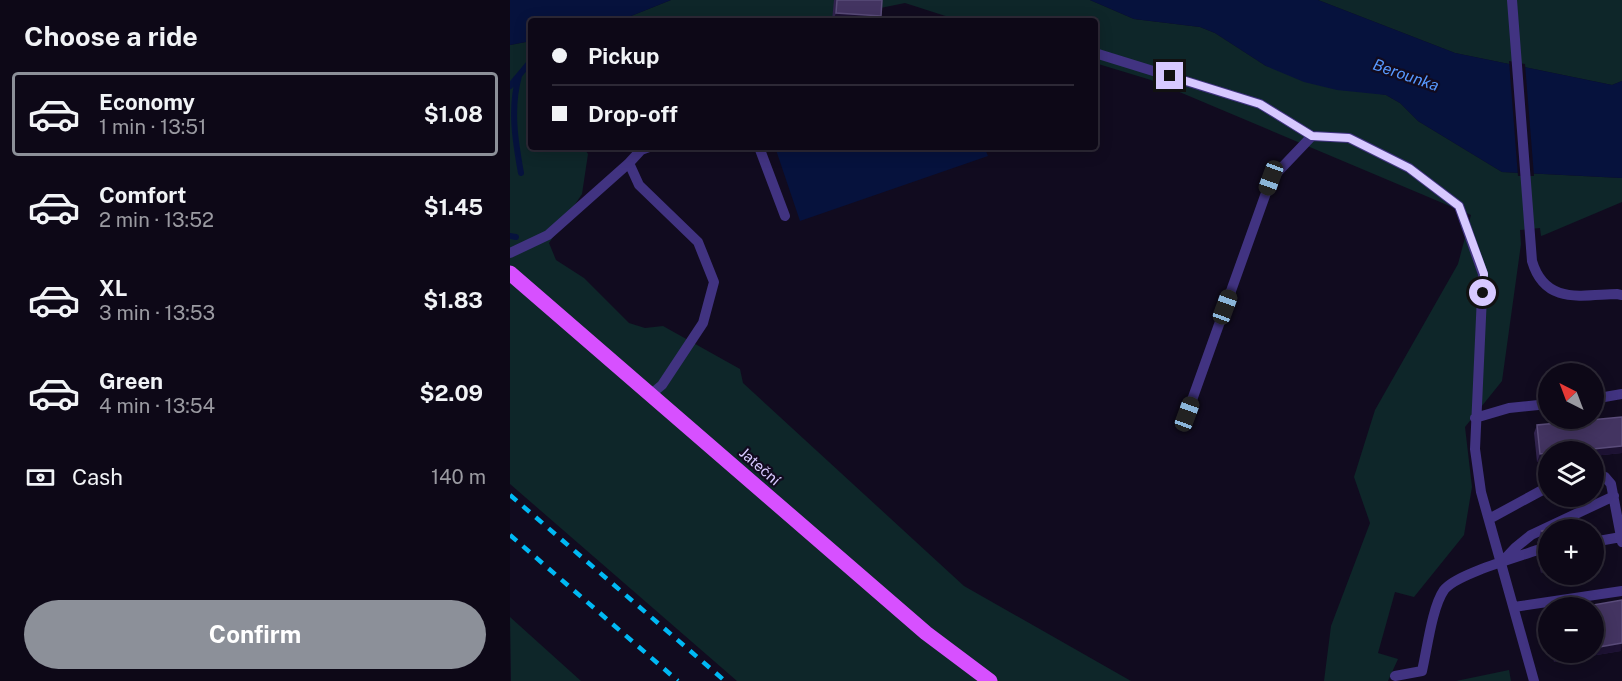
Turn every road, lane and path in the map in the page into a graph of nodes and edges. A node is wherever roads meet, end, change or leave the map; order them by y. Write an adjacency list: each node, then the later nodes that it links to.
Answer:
1 (1512, 0): 10 (lane)
2 (1098, 54): 3 (lane)
3 (1312, 136): 15 (lane); 16 (lane)
4 (641, 150): 6 (lane)
5 (760, 150): 7 (lane)
6 (629, 163): 8 (lane); 12 (lane)
7 (785, 216)
8 (510, 253)
9 (510, 273): 12 (main road, Jateční)
10 (1622, 295)
11 (1622, 394): 13 (lane)
12 (650, 395): 28 (main road, Jateční)
13 (1604, 397)
14 (1538, 405): 16 (lane)
15 (1187, 414)
16 (1475, 418): 20 (lane)
17 (1604, 477): 19 (lane)
18 (1538, 492): 20 (lane)
19 (1614, 496): 21 (lane); 24 (lane)
20 (1489, 519): 24 (lane)
21 (1622, 539): 22 (lane)
22 (1604, 541)
23 (1537, 550): 24 (lane)
24 (1501, 563): 26 (lane); 27 (lane)
25 (1622, 591): 26 (lane)
26 (1514, 607): 29 (lane)
27 (1395, 676)
28 (990, 681)
29 (1534, 681)

